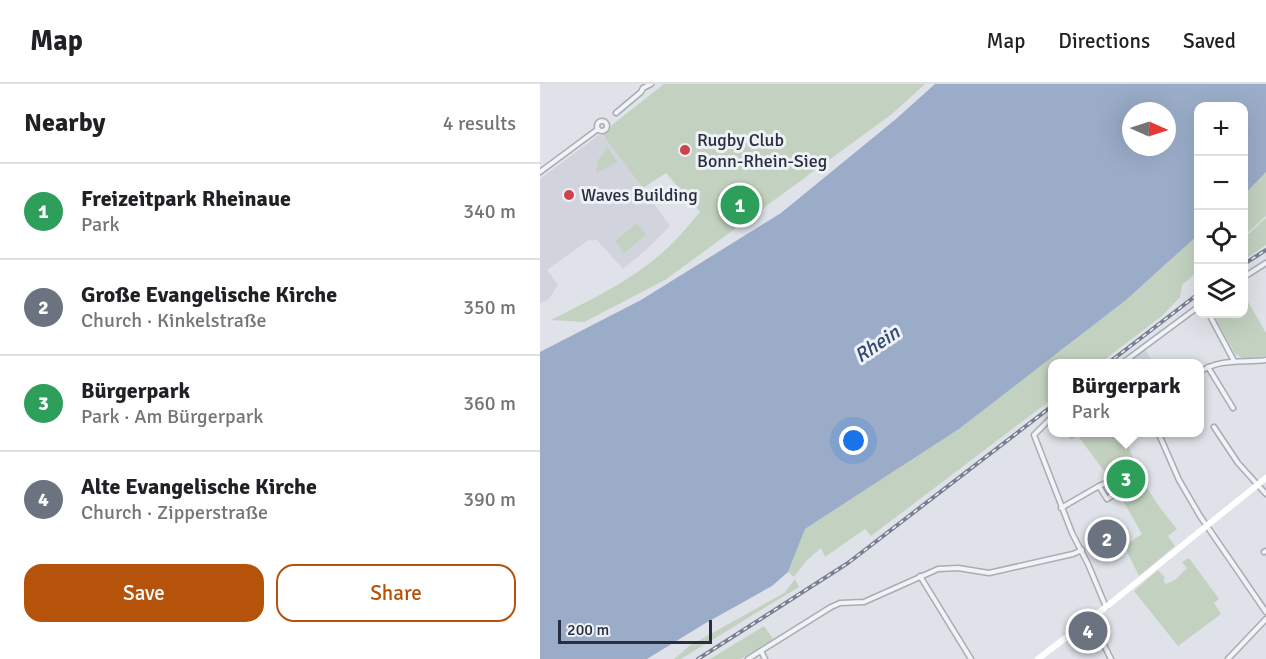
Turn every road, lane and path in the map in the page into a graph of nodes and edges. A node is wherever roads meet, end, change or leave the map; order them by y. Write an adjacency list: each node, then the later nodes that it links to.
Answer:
1 (651, 84): 2 (street)
2 (616, 113)
3 (598, 129): 4 (street)
4 (540, 172)
5 (1266, 263): 6 (street)
6 (1248, 274)
7 (1194, 310): 9 (street)
8 (1211, 318): 11 (street)
9 (1127, 359)
10 (1266, 360): 11 (street)
11 (1234, 361): 12 (street)
12 (1208, 367): 13 (street); 14 (street)
13 (1204, 370)
14 (1233, 408)
15 (1048, 422): 22 (street)
16 (1214, 427): 19 (street)
17 (1160, 437): 23 (street)
18 (1266, 478): 19 (main road)
19 (1259, 485): 21 (street); 23 (main road)
20 (1099, 486): 22 (street)
21 (1266, 494)
22 (1061, 508): 24 (street)
23 (1207, 527): 26 (main road); 27 (street)
24 (1082, 550): 25 (street); 26 (street)
25 (920, 576): 30 (street); 33 (street)
26 (1106, 607): 29 (main road)
27 (1266, 612)
28 (1266, 618): 36 (street)
29 (1091, 619): 34 (main road); 35 (street)
30 (761, 651): 31 (street); 32 (street)
31 (748, 659)
32 (765, 659)
33 (971, 659)
34 (1038, 659)
35 (1111, 659)
36 (1228, 659)

